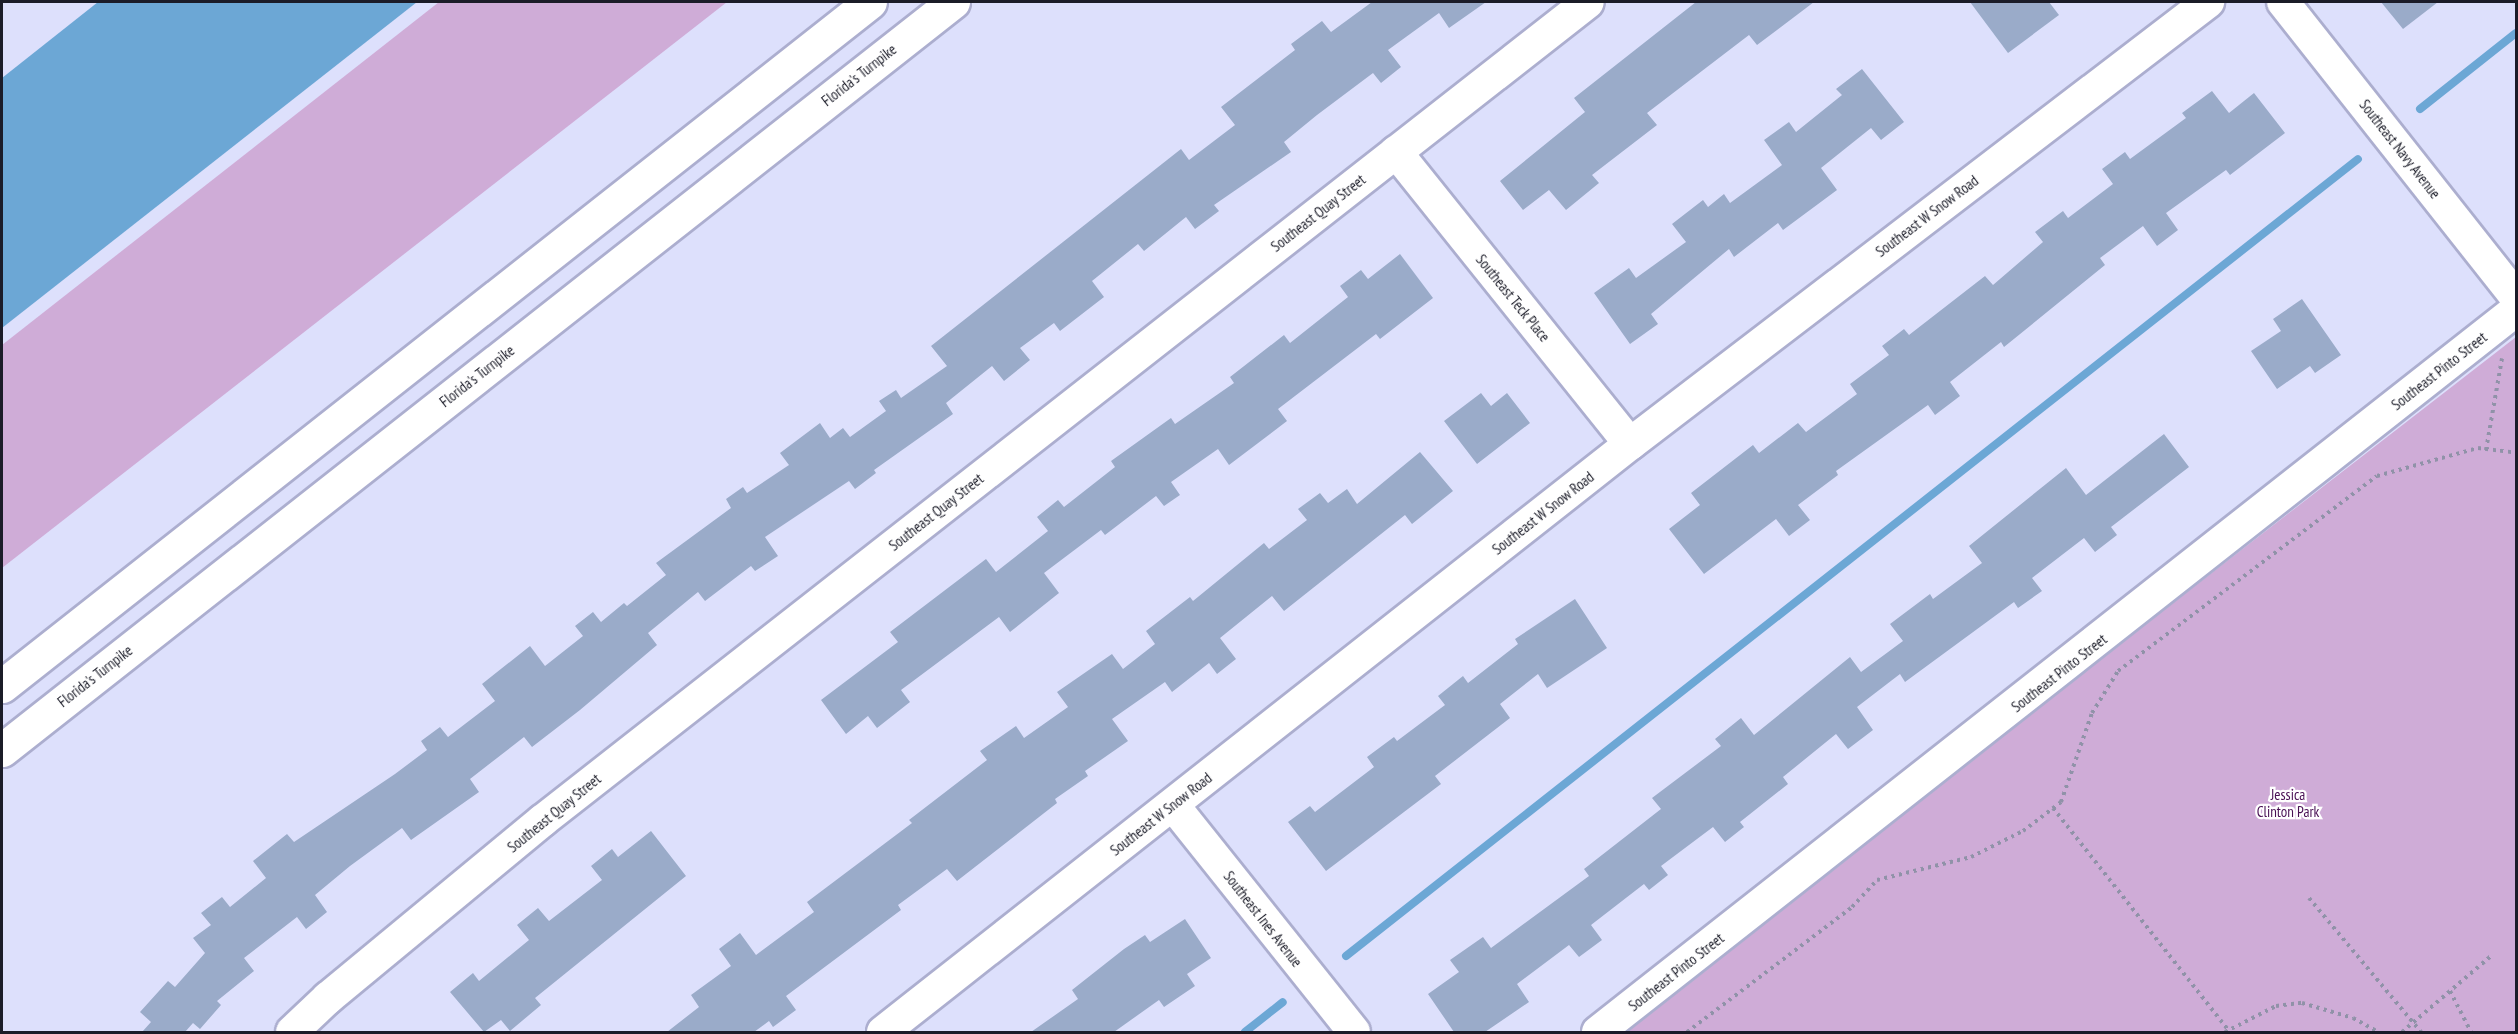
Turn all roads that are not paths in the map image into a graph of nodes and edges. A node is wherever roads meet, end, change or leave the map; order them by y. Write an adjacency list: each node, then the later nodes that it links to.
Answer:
1 (870, 2): 10 (highway)
2 (953, 2): 11 (highway, Florida's Turnpike)
3 (1588, 2): 6 (street, Southeast Quay Street)
4 (2208, 2): 9 (street, Southeast W Snow Road)
5 (2283, 2): 7 (street, Southeast Navy Avenue)
6 (1396, 152): 9 (street, Southeast Teck Place); 13 (street, Southeast Quay Street)
7 (2517, 297)
8 (2517, 310): 16 (street, Southeast Pinto Street)
9 (1630, 444): 12 (street, Southeast W Snow Road)
10 (2, 686)
11 (2, 750)
12 (1173, 805): 14 (street, Southeast W Snow Road); 15 (street, Southeast Ines Avenue)
13 (292, 1032)
14 (883, 1032)
15 (1354, 1032)
16 (1598, 1032)

